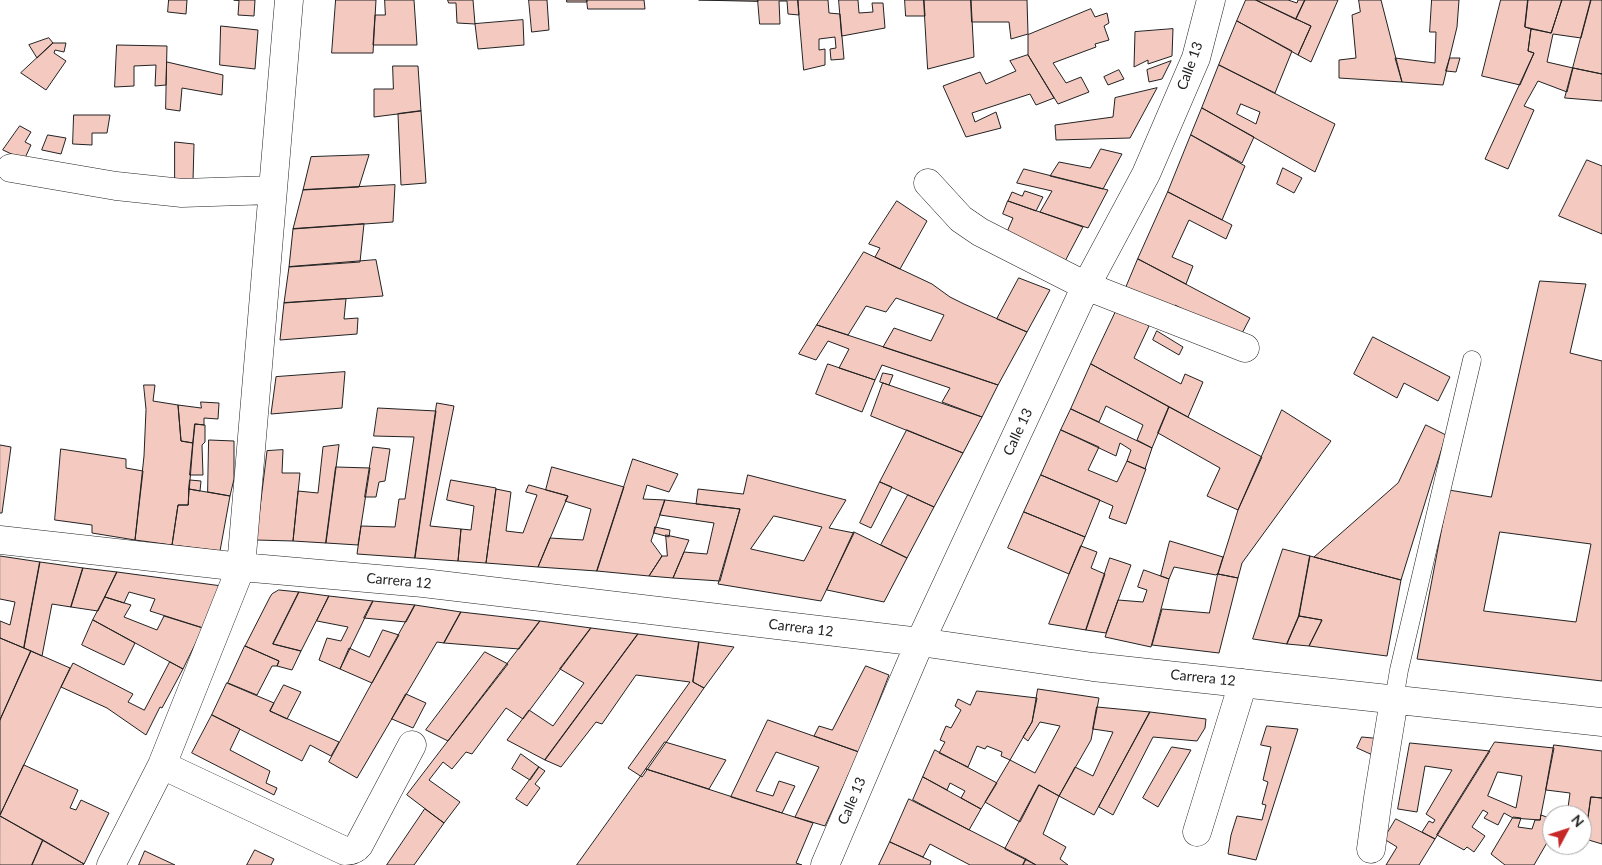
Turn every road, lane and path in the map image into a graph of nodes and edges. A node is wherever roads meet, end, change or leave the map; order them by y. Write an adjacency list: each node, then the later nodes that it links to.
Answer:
1 (289, 0): 5 (street)
2 (1211, 0): 6 (street, Calle 13)
3 (11, 168): 5 (street)
4 (928, 183): 6 (street)
5 (272, 190): 10 (street)
6 (1086, 286): 7 (street); 11 (street, Calle 13)
7 (1245, 348)
8 (1472, 360): 13 (lane)
9 (0, 540): 10 (street, Carrera 12)
10 (241, 567): 11 (street, Carrera 12); 16 (street)
11 (920, 642): 12 (street, Carrera 12); 20 (street, Calle 13)
12 (1244, 682): 13 (street, Carrera 12); 17 (street)
13 (1394, 700): 14 (street, Carrera 12); 18 (street)
14 (1602, 722)
15 (412, 744): 16 (street)
16 (162, 764): 19 (street)
17 (1198, 832)
18 (1371, 849)
19 (111, 865)
20 (825, 865)

